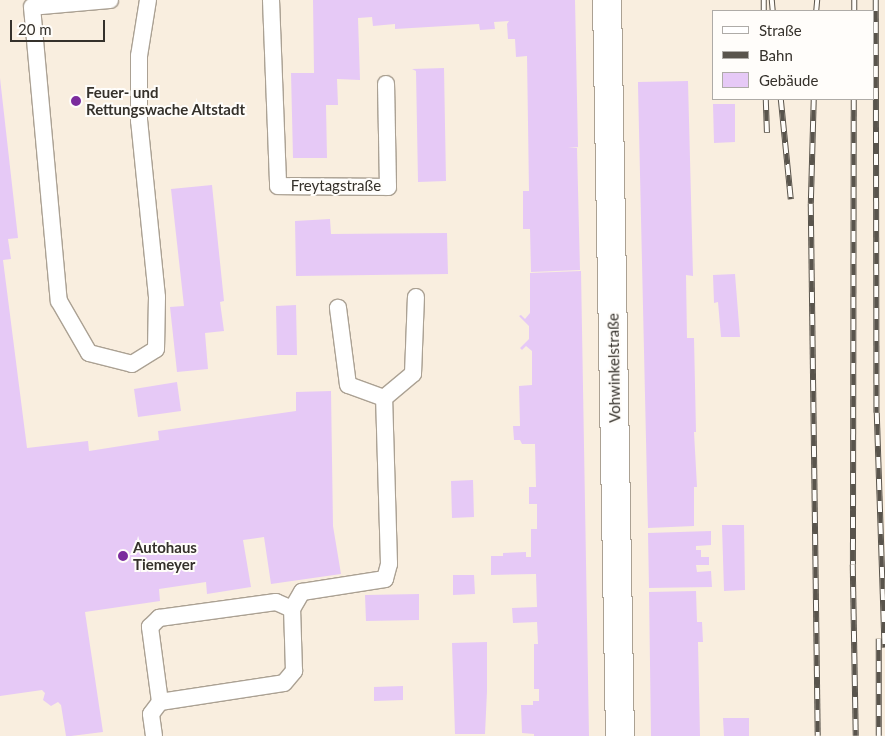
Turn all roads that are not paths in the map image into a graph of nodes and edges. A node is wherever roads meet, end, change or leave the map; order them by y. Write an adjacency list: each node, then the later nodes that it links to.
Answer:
1 (110, 0): 2 (lane)
2 (148, 0)
3 (271, 0): 5 (lane, Freytagstraße)
4 (607, 0): 12 (street, Vohwinkelstraße)
5 (386, 84)
6 (416, 297): 8 (lane)
7 (338, 308): 8 (lane)
8 (384, 398): 9 (lane)
9 (292, 609): 10 (lane); 10 (lane)
10 (160, 702): 11 (lane)
11 (154, 736)
12 (620, 736)

